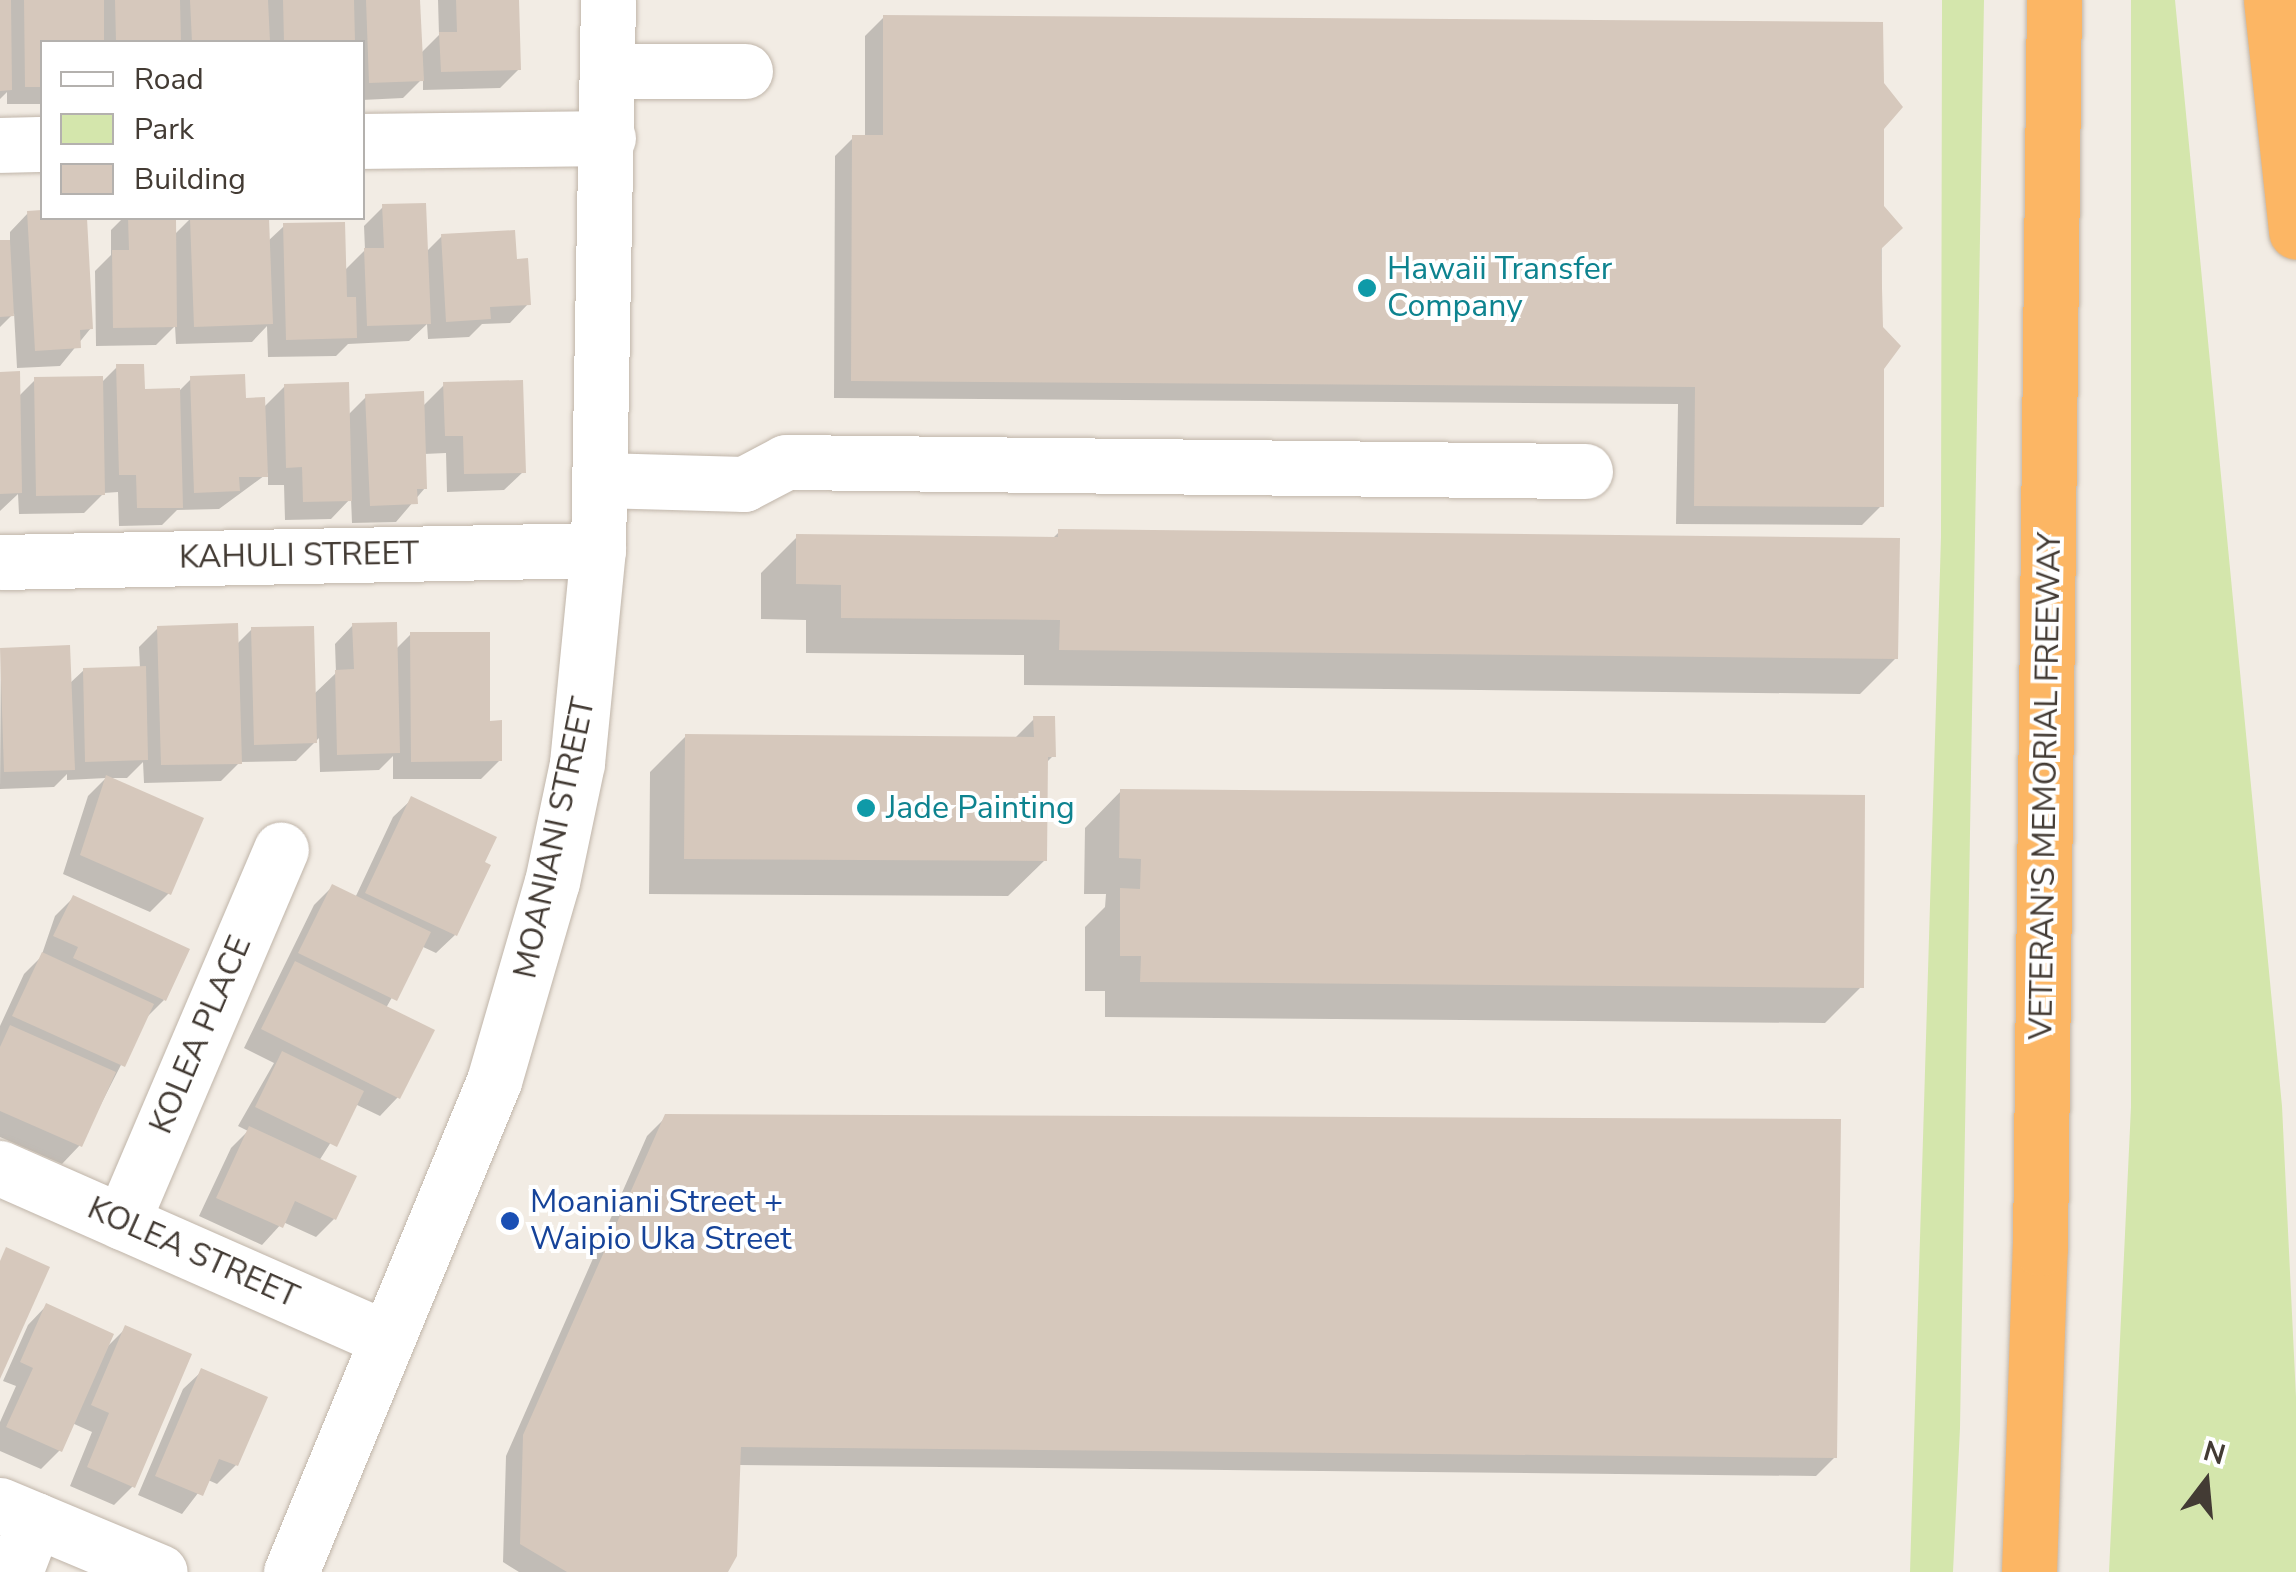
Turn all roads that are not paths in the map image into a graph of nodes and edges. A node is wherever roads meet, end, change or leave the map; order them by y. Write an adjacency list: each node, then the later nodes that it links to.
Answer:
1 (608, 0): 4 (street, MOANIANI STREET)
2 (2054, 0): 23 (highway, VETERAN'S MEMORIAL FREEWAY)
3 (2271, 0): 10 (highway)
4 (608, 71): 5 (street); 6 (street, MOANIANI STREET)
5 (745, 71)
6 (608, 138): 7 (street); 12 (street, MOANIANI STREET)
7 (365, 141)
8 (0, 144): 9 (street)
9 (40, 144)
10 (2296, 232)
11 (1585, 471): 12 (street)
12 (600, 480): 13 (street, MOANIANI STREET)
13 (598, 550): 14 (street, KAHULI STREET); 18 (street, MOANIANI STREET)
14 (0, 562)
15 (280, 849): 17 (street, KOLEA PLACE)
16 (0, 1168): 17 (street, KOLEA STREET)
17 (122, 1222): 18 (street, KOLEA STREET)
18 (387, 1339): 22 (street, MOANIANI STREET)
19 (17, 1513): 20 (street); 21 (street)
20 (16, 1572)
21 (160, 1572)
22 (291, 1572)
23 (2028, 1572)

